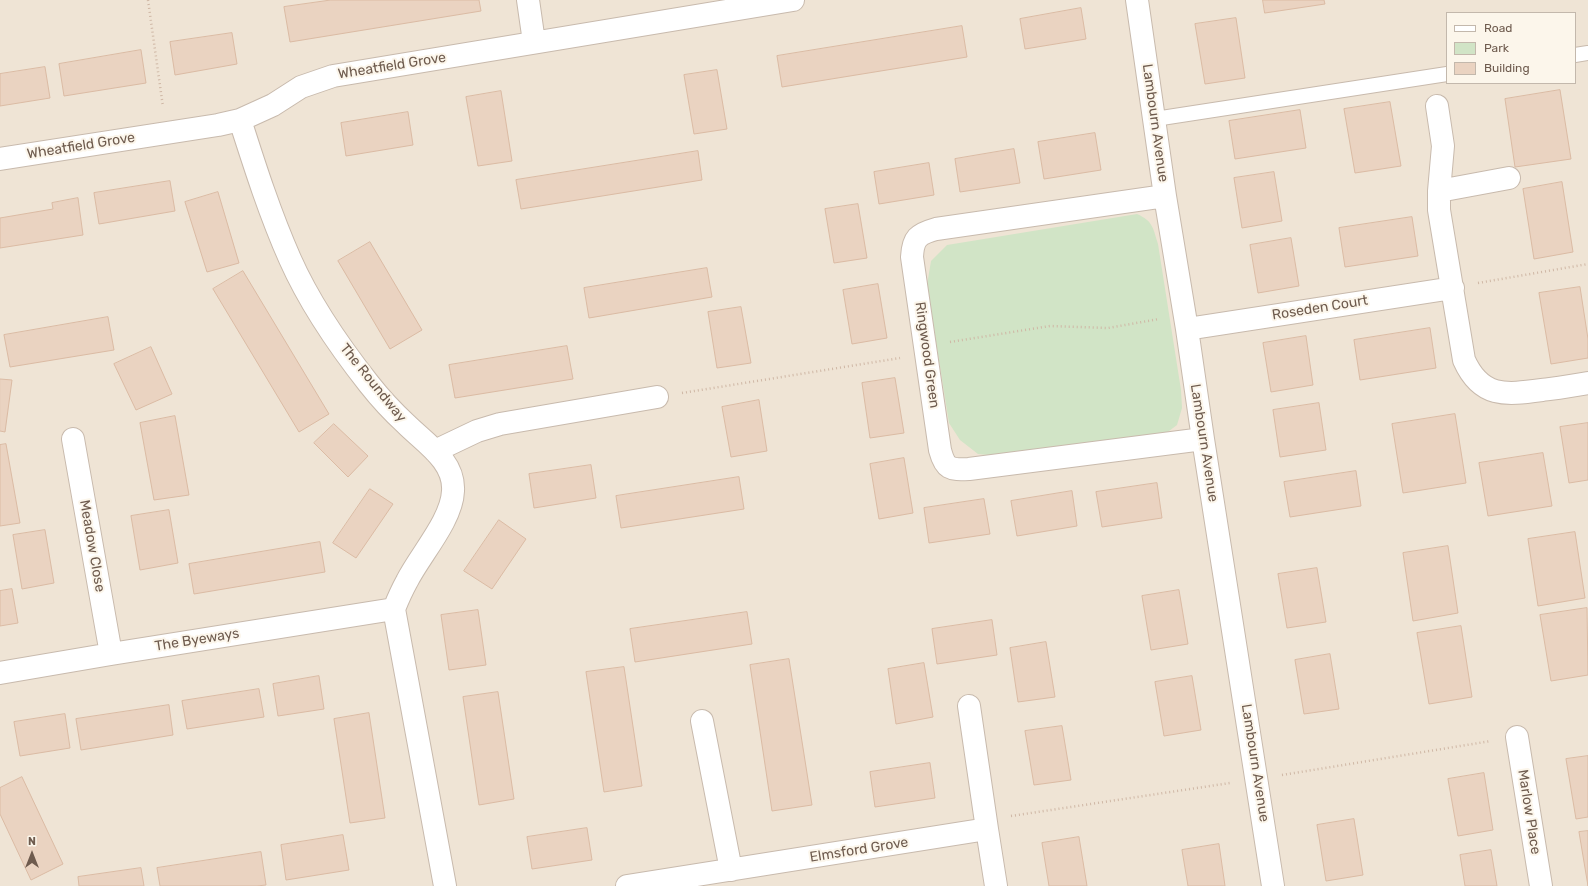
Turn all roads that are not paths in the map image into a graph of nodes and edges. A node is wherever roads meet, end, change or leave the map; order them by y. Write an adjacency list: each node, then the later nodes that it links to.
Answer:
1 (528, 0): 4 (street)
2 (793, 0): 4 (street, Wheatfield Grove)
3 (1137, 0): 9 (street, Lambourn Avenue)
4 (534, 42): 10 (street, Wheatfield Grove)
5 (1588, 53): 6 (lane)
6 (1576, 55)
7 (1446, 74): 9 (lane)
8 (1437, 106): 13 (street)
9 (1155, 118): 14 (street, Lambourn Avenue)
10 (240, 120): 11 (street, Wheatfield Grove); 21 (street, The Roundway)
11 (0, 159)
12 (1509, 178): 13 (street)
13 (1439, 191): 15 (street)
14 (1165, 196): 16 (street, Lambourn Avenue); 20 (street, Ringwood Green)
15 (1453, 288): 16 (street, Roseden Court); 17 (street)
16 (1187, 329): 20 (street, Lambourn Avenue)
17 (1588, 383)
18 (657, 397): 21 (street)
19 (73, 439): 23 (street, Meadow Close)
20 (1203, 439): 33 (street, Lambourn Avenue)
21 (435, 451): 22 (street)
22 (394, 609): 23 (street, The Byeways); 30 (street)
23 (111, 654): 24 (street, The Byeways)
24 (0, 673)
25 (968, 706): 28 (street)
26 (702, 721): 29 (street)
27 (1517, 737): 34 (street, Marlow Place)
28 (987, 830): 29 (street, Elmsford Grove); 32 (street)
29 (731, 870): 31 (street, Elmsford Grove)
30 (445, 886)
31 (627, 886)
32 (996, 886)
33 (1273, 886)
34 (1541, 886)

